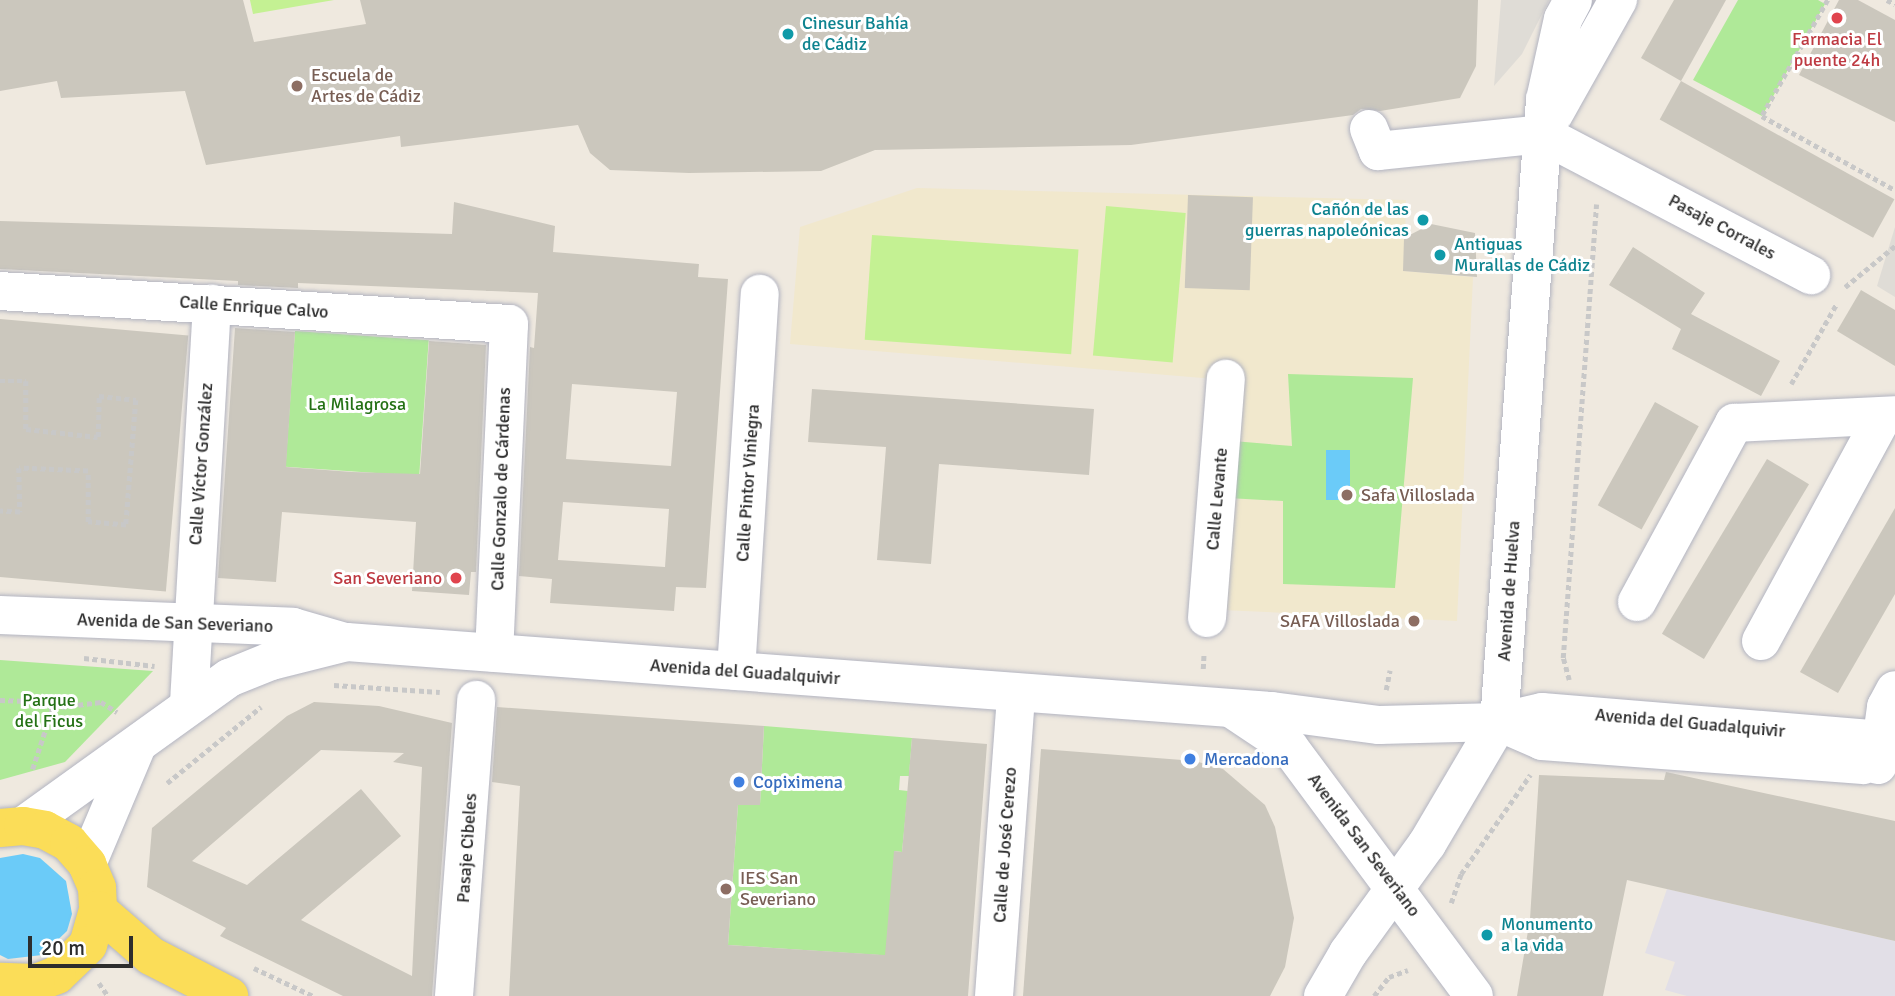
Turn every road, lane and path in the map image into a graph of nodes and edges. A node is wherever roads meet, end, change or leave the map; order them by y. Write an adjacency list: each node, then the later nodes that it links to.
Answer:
1 (1573, 0): 7 (street, Avenida de Huelva)
2 (1618, 0): 7 (street, Avenida de Huelva)
3 (1828, 0): 8 (path)
4 (1887, 0): 5 (path)
5 (1895, 4)
6 (1369, 129): 7 (street)
7 (1542, 134): 11 (street, Pasaje Corrales); 40 (street, Avenida de Huelva)
8 (1895, 190)
9 (1596, 195): 29 (path)
10 (1895, 246): 11 (path)
11 (1829, 281): 19 (path)
12 (0, 291): 14 (street, Calle Enrique Calvo)
13 (760, 294): 28 (street, Calle Pintor Viniegra)
14 (212, 304): 15 (street, Calle Enrique Calvo); 24 (street, Calle Víctor González)
15 (509, 324): 27 (street, Calle Gonzalo de Cárdenas)
16 (1226, 379): 23 (street, Calle Levante)
17 (0, 381): 20 (path)
18 (1889, 415): 19 (street); 25 (street)
19 (1767, 424): 21 (street)
20 (0, 511)
21 (1637, 602)
22 (0, 615): 24 (street, Avenida de San Severiano)
23 (1207, 618)
24 (190, 623): 26 (street, Avenida de San Severiano); 36 (street, Calle Víctor González)
25 (1761, 641)
26 (347, 642): 27 (street, Avenida del Guadalquivir); 36 (street, Avenida del Guadalquivir)
27 (494, 653): 28 (street, Avenida del Guadalquivir)
28 (736, 671): 32 (street, Avenida del Guadalquivir)
29 (1570, 682)
30 (324, 684): 35 (path)
31 (1895, 690): 42 (street)
32 (1016, 694): 38 (street, Avenida del Guadalquivir); 57 (street, Calle de José Cerezo)
33 (0, 700): 37 (path)
34 (270, 701): 45 (path)
35 (476, 701): 56 (street, Pasaje Cibeles)
36 (189, 703): 41 (street, Avenida del Guadalquivir)
37 (52, 708): 39 (path); 44 (path)
38 (1235, 711): 40 (street, Avenida del Guadalquivir); 48 (street, Avenida San Severiano)
39 (117, 712)
40 (1499, 722): 42 (street, Avenida del Guadalquivir); 48 (street, Avenida de Huelva)
41 (137, 746): 46 (street, Avenida del Guadalquivir); 47 (street, Avenida del Guadalquivir)
42 (1889, 748)
43 (1536, 772): 49 (path)
44 (31, 774)
45 (167, 783)
46 (11, 827): 47 (main road)
47 (87, 864): 50 (main road)
48 (1395, 885): 58 (street, Avenida de Huelva); 60 (street, Avenida San Severiano)
49 (1452, 908)
50 (98, 910): 53 (main road); 55 (main road)
51 (1421, 977): 59 (path)
52 (105, 980): 54 (path)
53 (9, 988)
54 (108, 996)
55 (229, 996)
56 (454, 996)
57 (994, 996)
58 (1323, 996)
59 (1374, 996)
60 (1475, 996)

